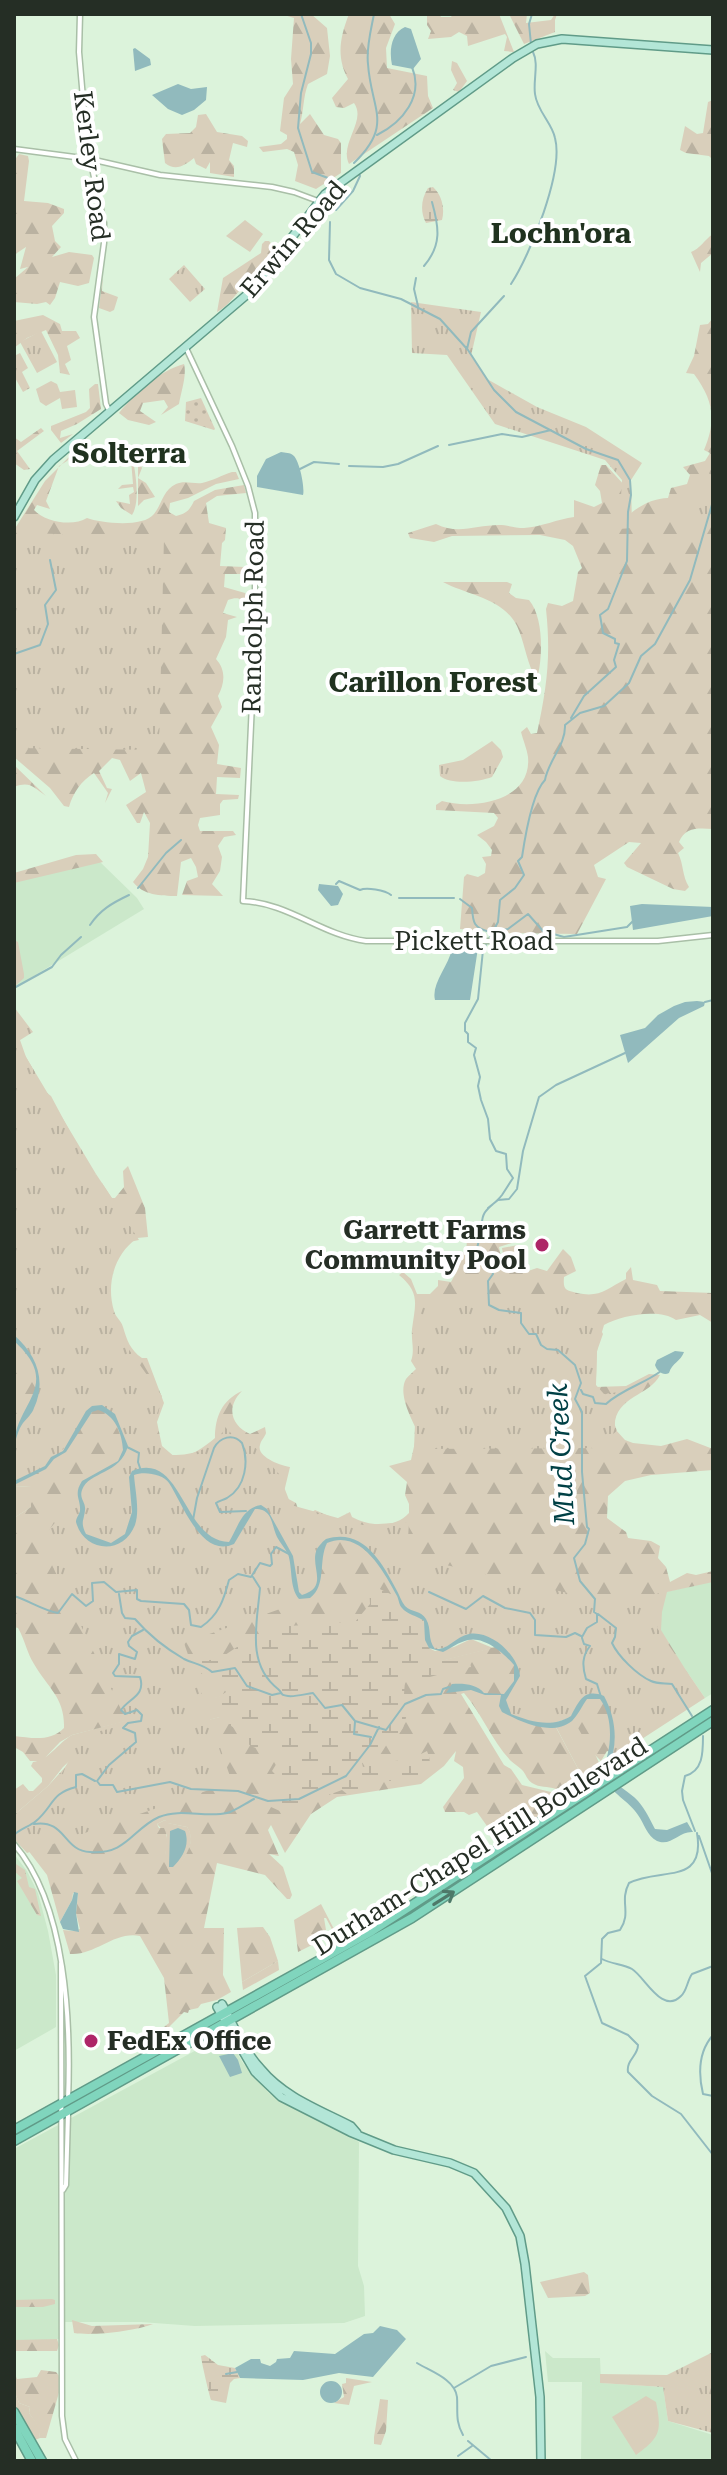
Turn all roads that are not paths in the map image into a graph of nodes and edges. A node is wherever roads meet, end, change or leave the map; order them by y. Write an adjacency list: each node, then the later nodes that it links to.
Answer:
1 (80, 14): 4 (street, Kerley Road)
2 (713, 50): 5 (main road, Erwin Road)
3 (14, 149): 4 (street)
4 (90, 159): 5 (street); 7 (street, Kerley Road)
5 (318, 202): 6 (main road, Erwin Road)
6 (186, 347): 7 (main road, Erwin Road); 9 (street, Randolph Road)
7 (110, 412): 8 (main road, Erwin Road)
8 (14, 517)
9 (243, 901): 10 (street, Pickett Road)
10 (713, 935)
11 (713, 1710): 13 (highway, Durham-Chapel Hill Boulevard)
12 (713, 1721): 13 (highway, Durham-Chapel Hill Boulevard)
13 (624, 1774): 15 (highway, Durham-Chapel Hill Boulevard)
14 (14, 1844): 16 (street)
15 (224, 2014): 16 (highway, Durham-Chapel Hill Boulevard); 24 (main road)
16 (64, 2108): 17 (highway, Durham-Chapel Hill Boulevard); 18 (highway, Durham-Chapel Hill Boulevard); 23 (street)
17 (14, 2130)
18 (14, 2141)
19 (14, 2412): 22 (highway)
20 (14, 2428): 21 (highway)
21 (32, 2461)
22 (42, 2461)
23 (76, 2461)
24 (541, 2461)

